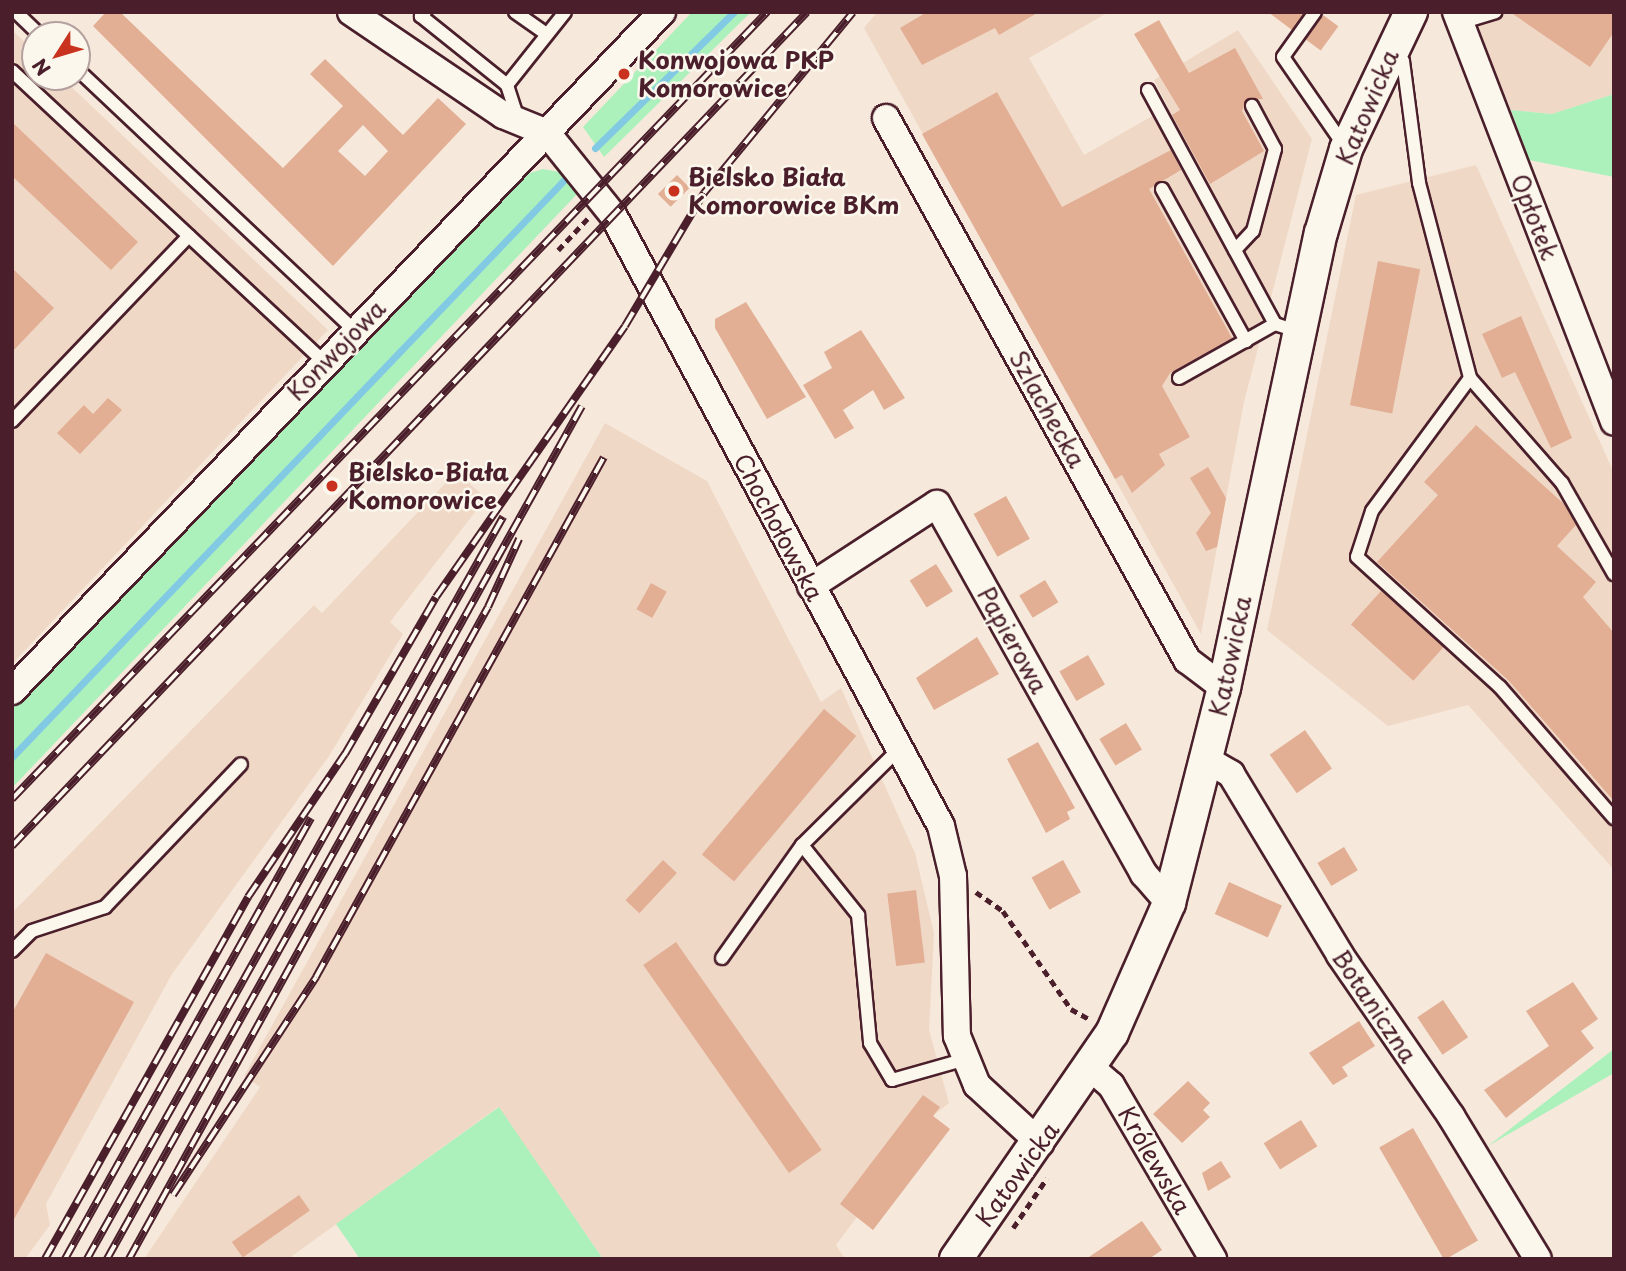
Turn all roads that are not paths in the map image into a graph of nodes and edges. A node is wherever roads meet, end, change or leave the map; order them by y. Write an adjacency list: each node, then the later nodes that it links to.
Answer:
1 (351, 12): 18 (street, Chochołowska)
2 (425, 12): 14 (lane)
3 (515, 12): 10 (lane)
4 (565, 12): 10 (lane)
5 (662, 12): 19 (street, Konwojowa)
6 (1315, 12): 20 (lane)
7 (1495, 12): 9 (lane)
8 (1407, 14): 11 (street, Katowicka)
9 (1458, 18): 31 (street, Opłotek)
10 (545, 33): 14 (lane)
11 (1391, 52): 20 (street, Katowicka); 29 (lane)
12 (12, 71): 22 (lane)
13 (91, 82): 25 (lane)
14 (507, 85): 18 (lane)
15 (1148, 90): 23 (lane)
16 (1252, 106): 23 (lane)
17 (886, 118): 34 (street, Szlachecka)
18 (518, 121): 19 (street, Chochołowska)
19 (547, 133): 25 (street, Konwojowa); 33 (street, Chochołowska)
20 (1346, 149): 24 (street, Katowicka)
21 (1162, 189): 26 (lane)
22 (189, 236): 27 (lane); 30 (lane)
23 (1235, 250): 24 (lane)
24 (1286, 327): 26 (lane); 34 (street, Katowicka)
25 (355, 331): 27 (street, Konwojowa)
26 (1246, 341): 28 (lane)
27 (324, 362): 35 (street, Konwojowa)
28 (1179, 378)
29 (1470, 378): 32 (lane); 39 (lane)
30 (12, 421)
31 (1614, 422)
32 (1614, 574)
33 (811, 586): 36 (street, Chochołowska); 41 (street, Papierowa)
34 (1224, 688): 37 (street, Katowicka)
35 (12, 691)
36 (900, 749): 40 (lane); 44 (street, Chochołowska)
37 (1207, 760): 41 (street, Katowicka); 49 (street, Botaniczna)
38 (241, 764): 42 (lane)
39 (1614, 818)
40 (802, 845): 43 (lane); 44 (lane)
41 (1169, 903): 45 (street, Katowicka)
42 (12, 951)
43 (722, 958)
44 (966, 1059): 46 (street, Chochołowska)
45 (1090, 1067): 46 (street, Katowicka); 48 (street, Królewska)
46 (1047, 1154): 47 (street, Katowicka)
47 (956, 1259)
48 (1213, 1259)
49 (1538, 1259)

